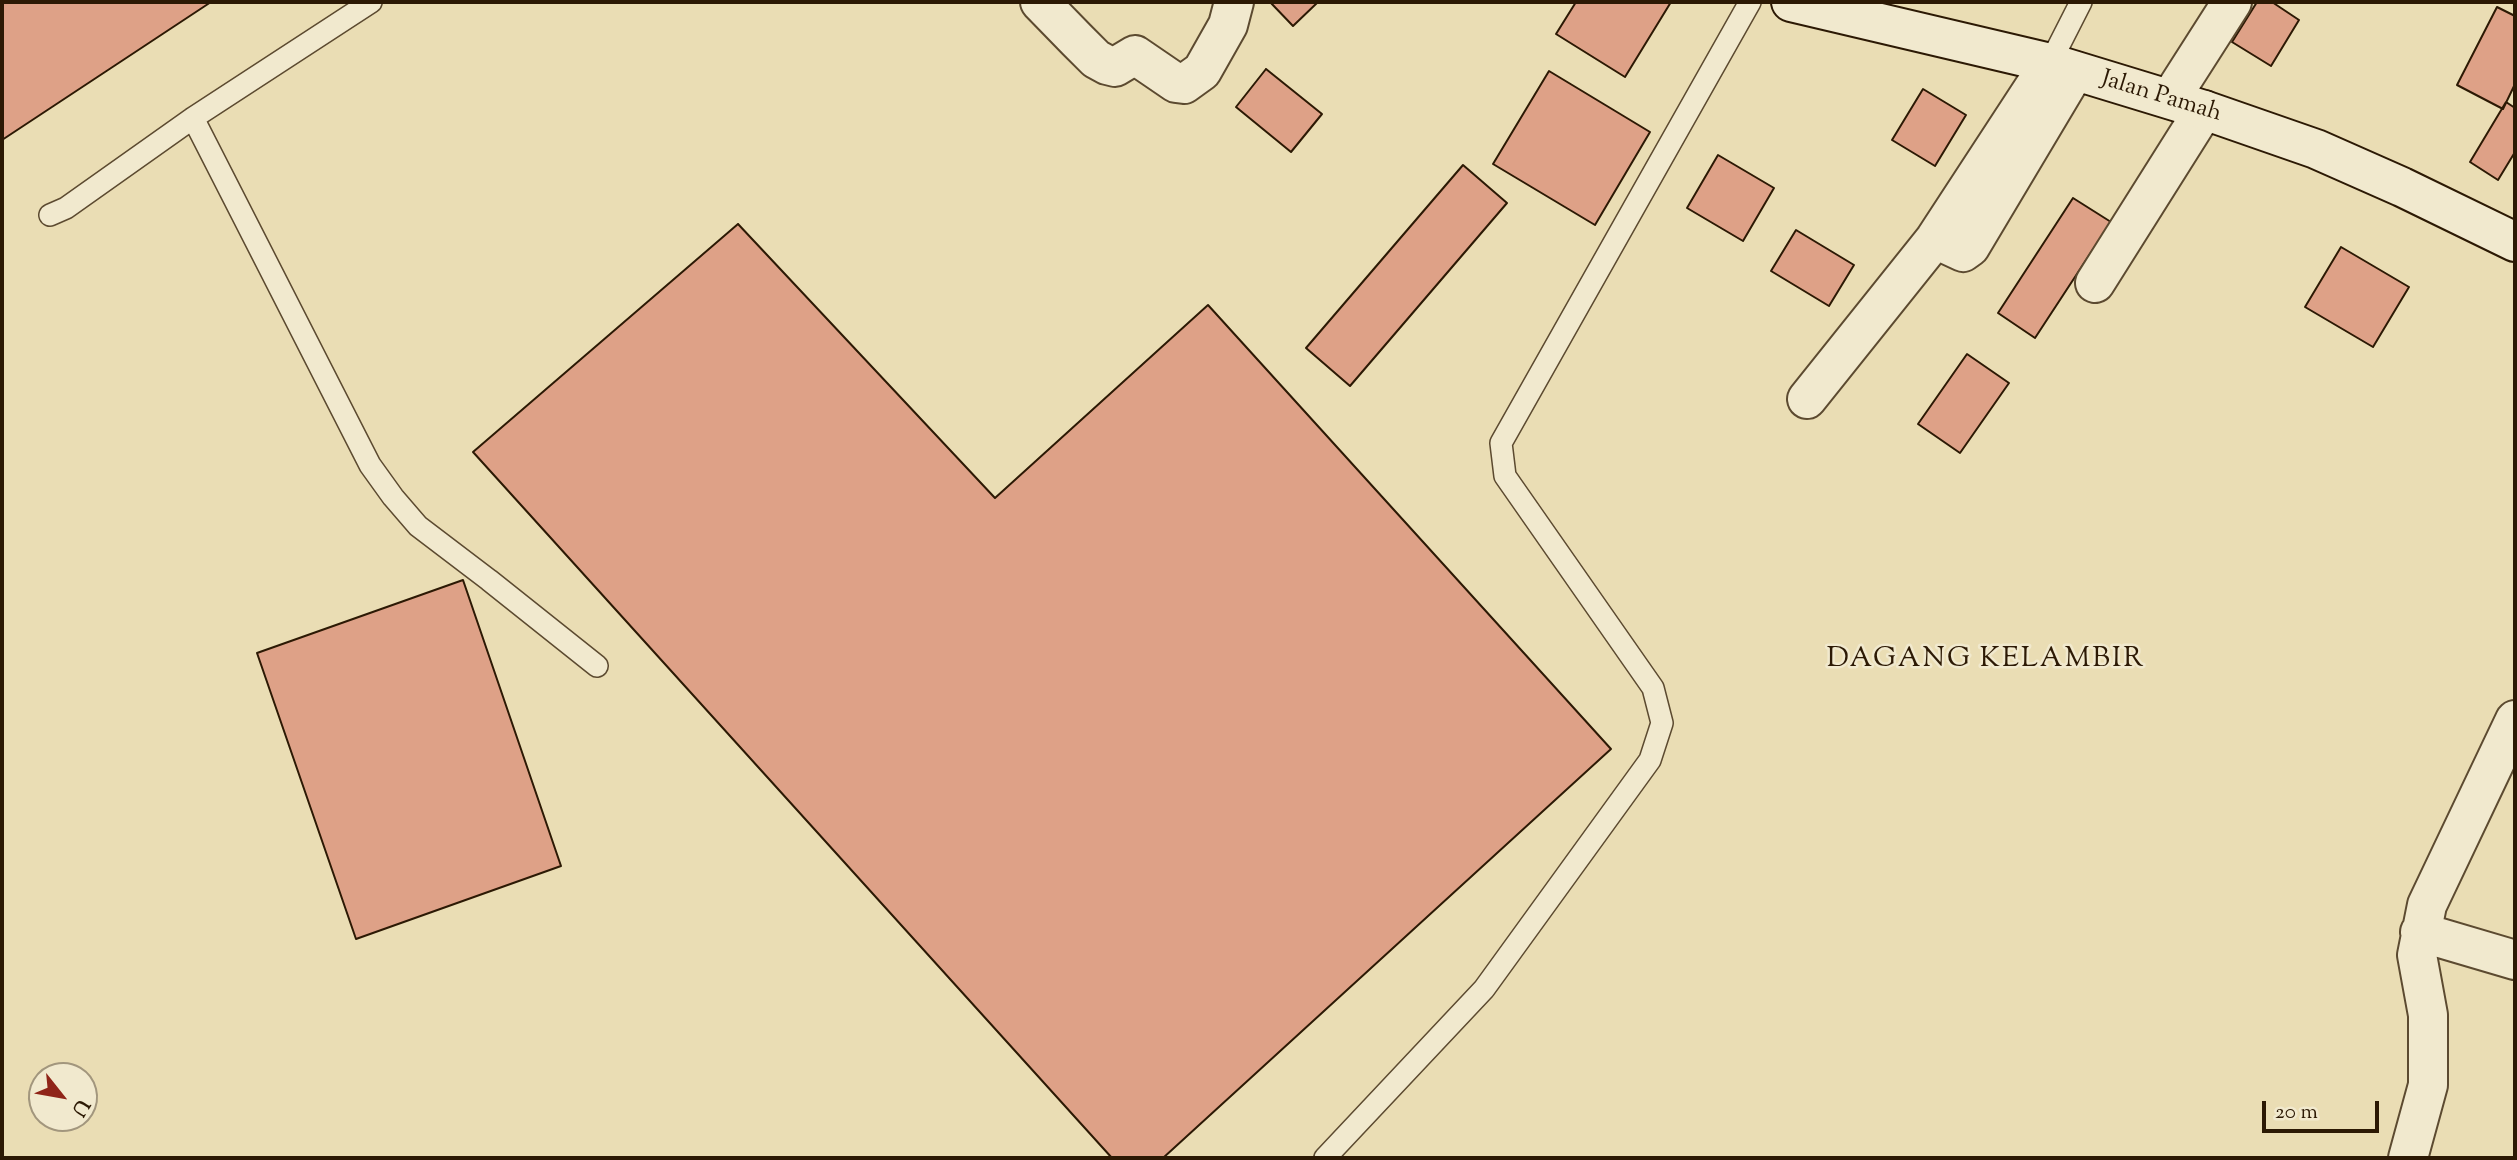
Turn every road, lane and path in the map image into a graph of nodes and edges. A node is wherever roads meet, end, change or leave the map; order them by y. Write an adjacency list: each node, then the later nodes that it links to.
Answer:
1 (371, 2): 10 (lane)
2 (1040, 2): 3 (street)
3 (1234, 2)
4 (1749, 2): 19 (lane)
5 (1790, 2): 8 (street, Jalan Pamah)
6 (2081, 2): 8 (lane)
7 (2232, 2): 9 (street)
8 (2062, 67): 9 (street, Jalan Pamah); 14 (street)
9 (2187, 104): 12 (street, Jalan Pamah); 13 (street)
10 (193, 118): 11 (lane); 15 (lane)
11 (50, 215)
12 (2515, 242)
13 (2095, 283)
14 (1807, 399)
15 (597, 666)
16 (2515, 720): 17 (street)
17 (2420, 932): 18 (street); 20 (street)
18 (2515, 960)
19 (1325, 1158)
20 (2408, 1158)

